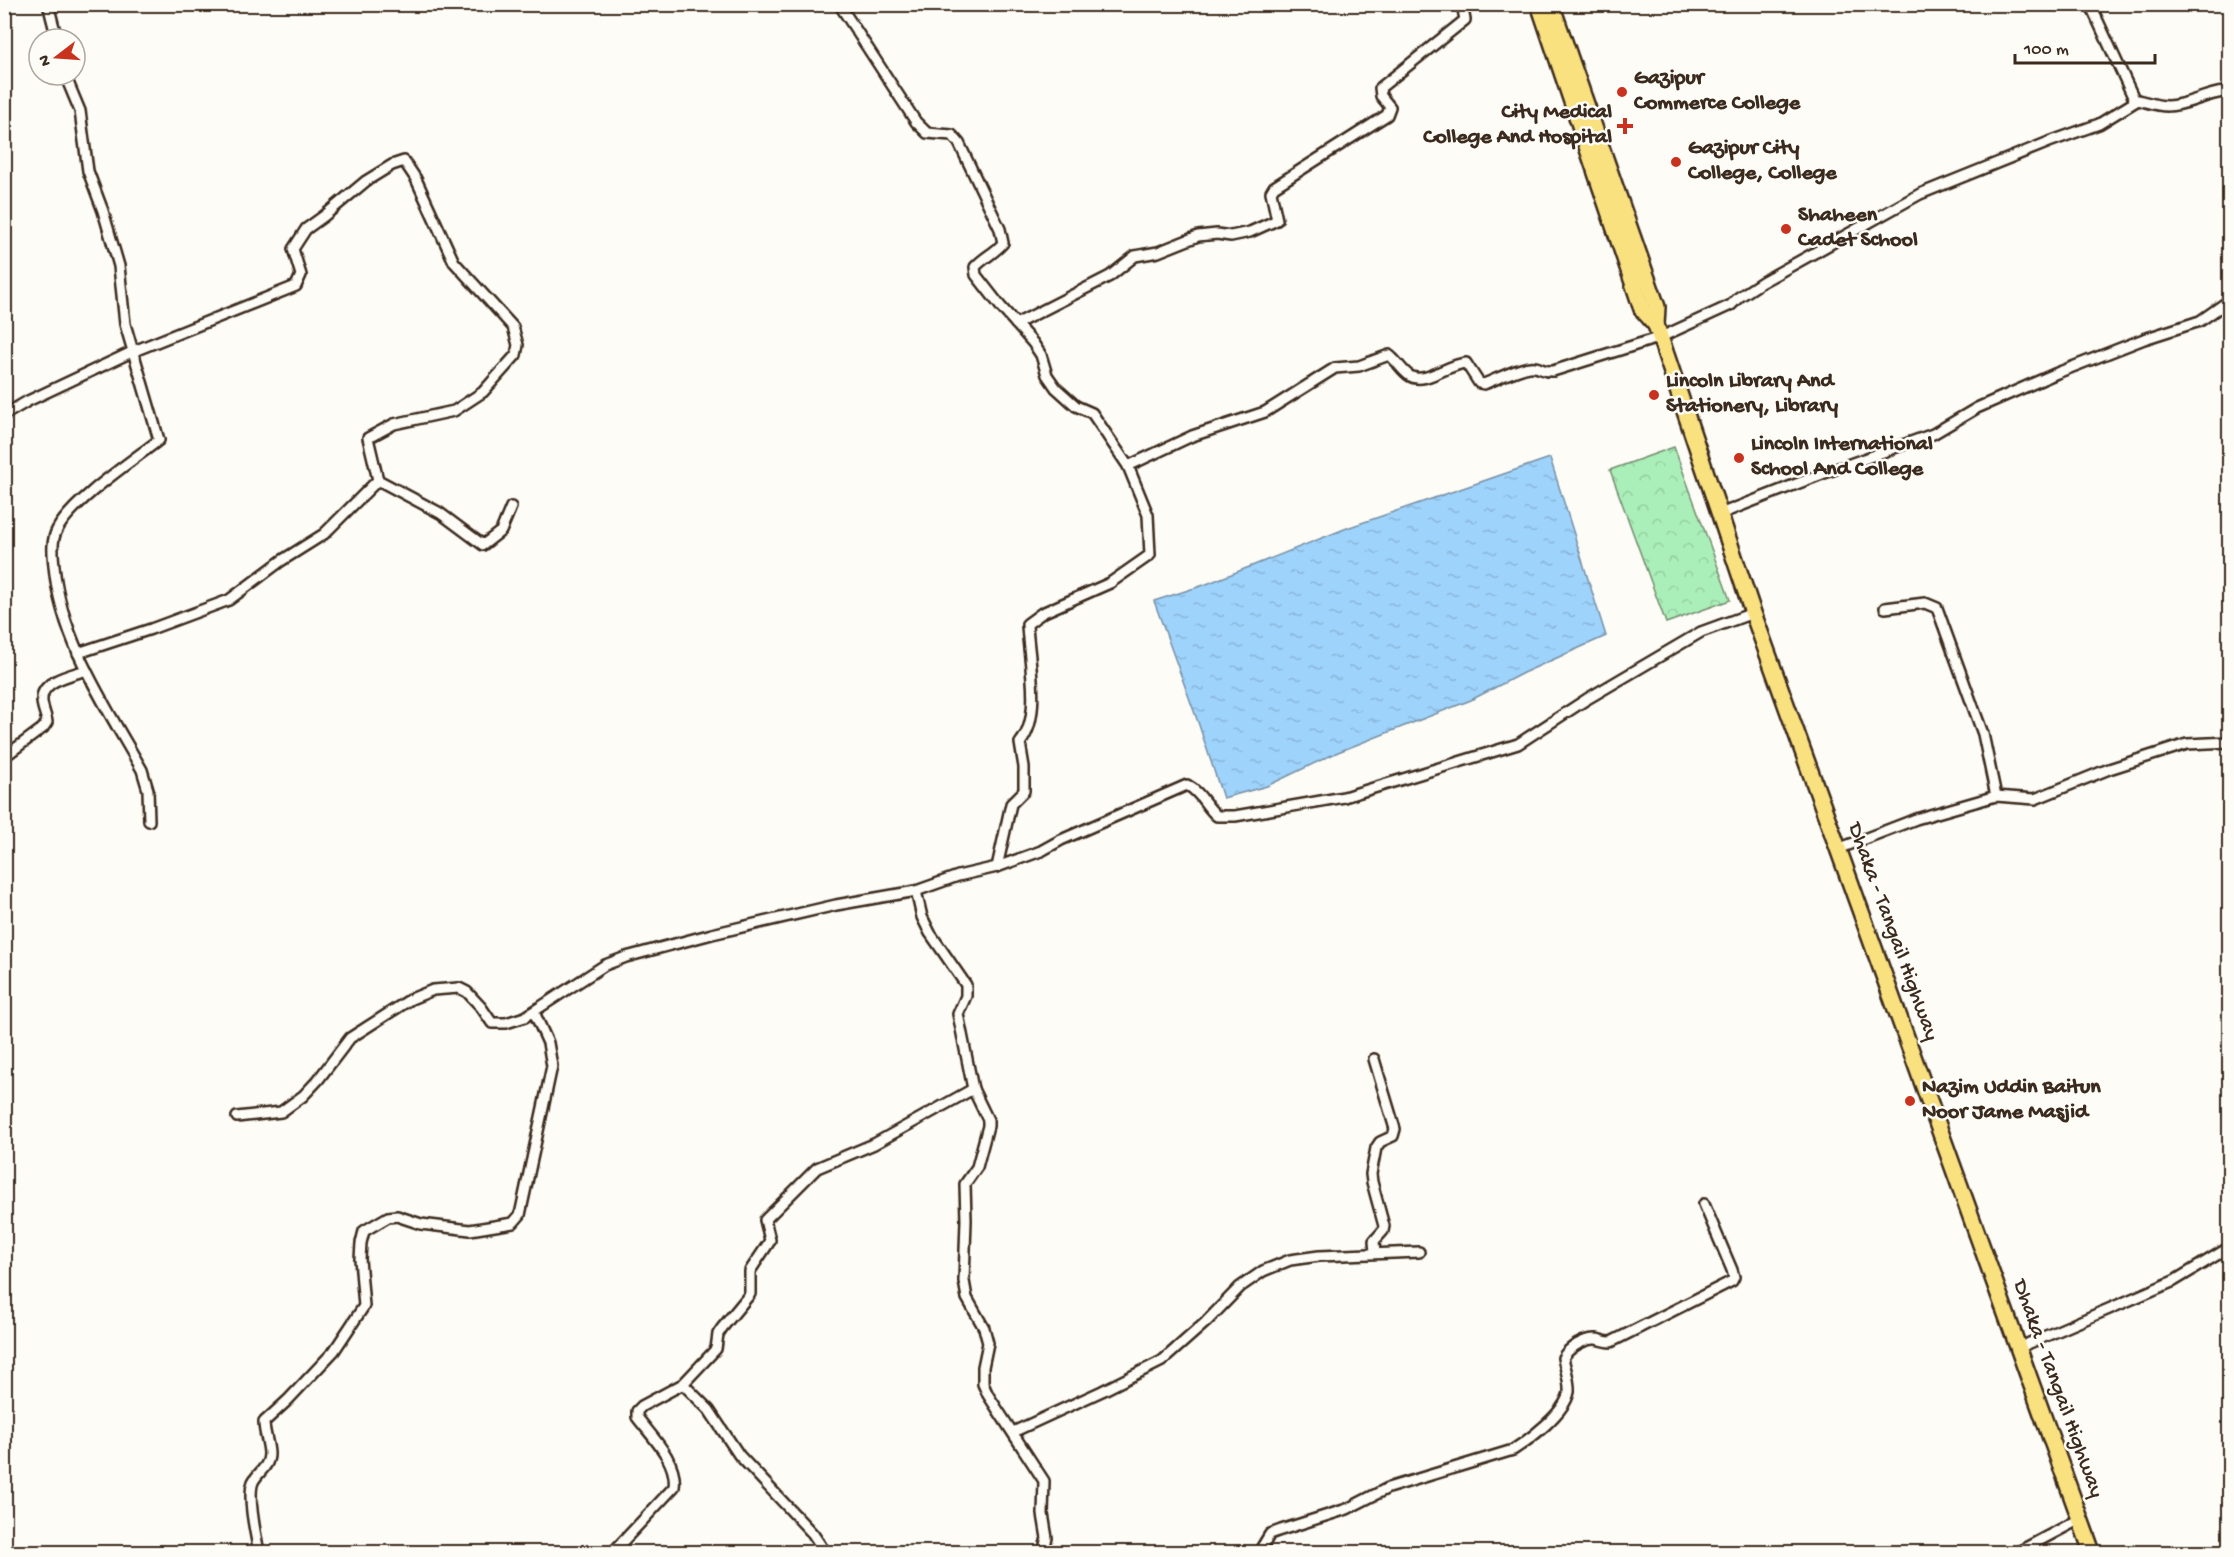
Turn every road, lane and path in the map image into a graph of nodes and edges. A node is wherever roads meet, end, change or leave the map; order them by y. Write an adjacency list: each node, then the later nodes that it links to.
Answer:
1 (48, 4): 7 (street)
2 (839, 4): 12 (street)
3 (1462, 4): 12 (street)
4 (1539, 4): 13 (highway, Dhaka - Tangail Highway)
5 (1551, 4): 13 (highway, Dhaka - Tangail Highway)
6 (2090, 4): 10 (street)
7 (54, 27)
8 (70, 87): 14 (street)
9 (2229, 96): 10 (street)
10 (2134, 101): 13 (street)
11 (2229, 300): 19 (street)
12 (1016, 324): 16 (street)
13 (1659, 331): 16 (street); 19 (highway, Dhaka - Tangail Highway)
14 (134, 351): 15 (street); 17 (street); 22 (street)
15 (4, 415)
16 (1128, 466): 29 (street)
17 (378, 480): 18 (street); 22 (street)
18 (511, 507)
19 (1720, 514): 21 (highway, Dhaka - Tangail Highway)
20 (1885, 608): 26 (street)
21 (1753, 613): 28 (highway, Dhaka - Tangail Highway); 29 (street)
22 (78, 653): 23 (street)
23 (86, 670): 25 (street); 27 (street)
24 (2229, 742): 26 (street)
25 (4, 757)
26 (1996, 796): 28 (street)
27 (149, 821)
28 (1838, 849): 39 (highway, Dhaka - Tangail Highway)
29 (997, 867): 30 (street)
30 (916, 891): 31 (street); 33 (street)
31 (534, 1011): 34 (street); 43 (street)
32 (1374, 1059): 38 (street)
33 (973, 1089): 40 (street); 41 (street)
34 (237, 1117)
35 (1704, 1204): 47 (street)
36 (2229, 1247): 39 (street)
37 (1419, 1252): 38 (street)
38 (1376, 1253): 41 (street)
39 (2018, 1348): 42 (highway, Dhaka - Tangail Highway)
40 (683, 1384): 44 (street); 45 (street)
41 (1013, 1432): 46 (street)
42 (2080, 1519): 48 (street); 49 (highway, Dhaka - Tangail Highway)
43 (258, 1552)
44 (613, 1552)
45 (825, 1552)
46 (1043, 1552)
47 (1259, 1552)
48 (2018, 1552)
49 (2092, 1552)

